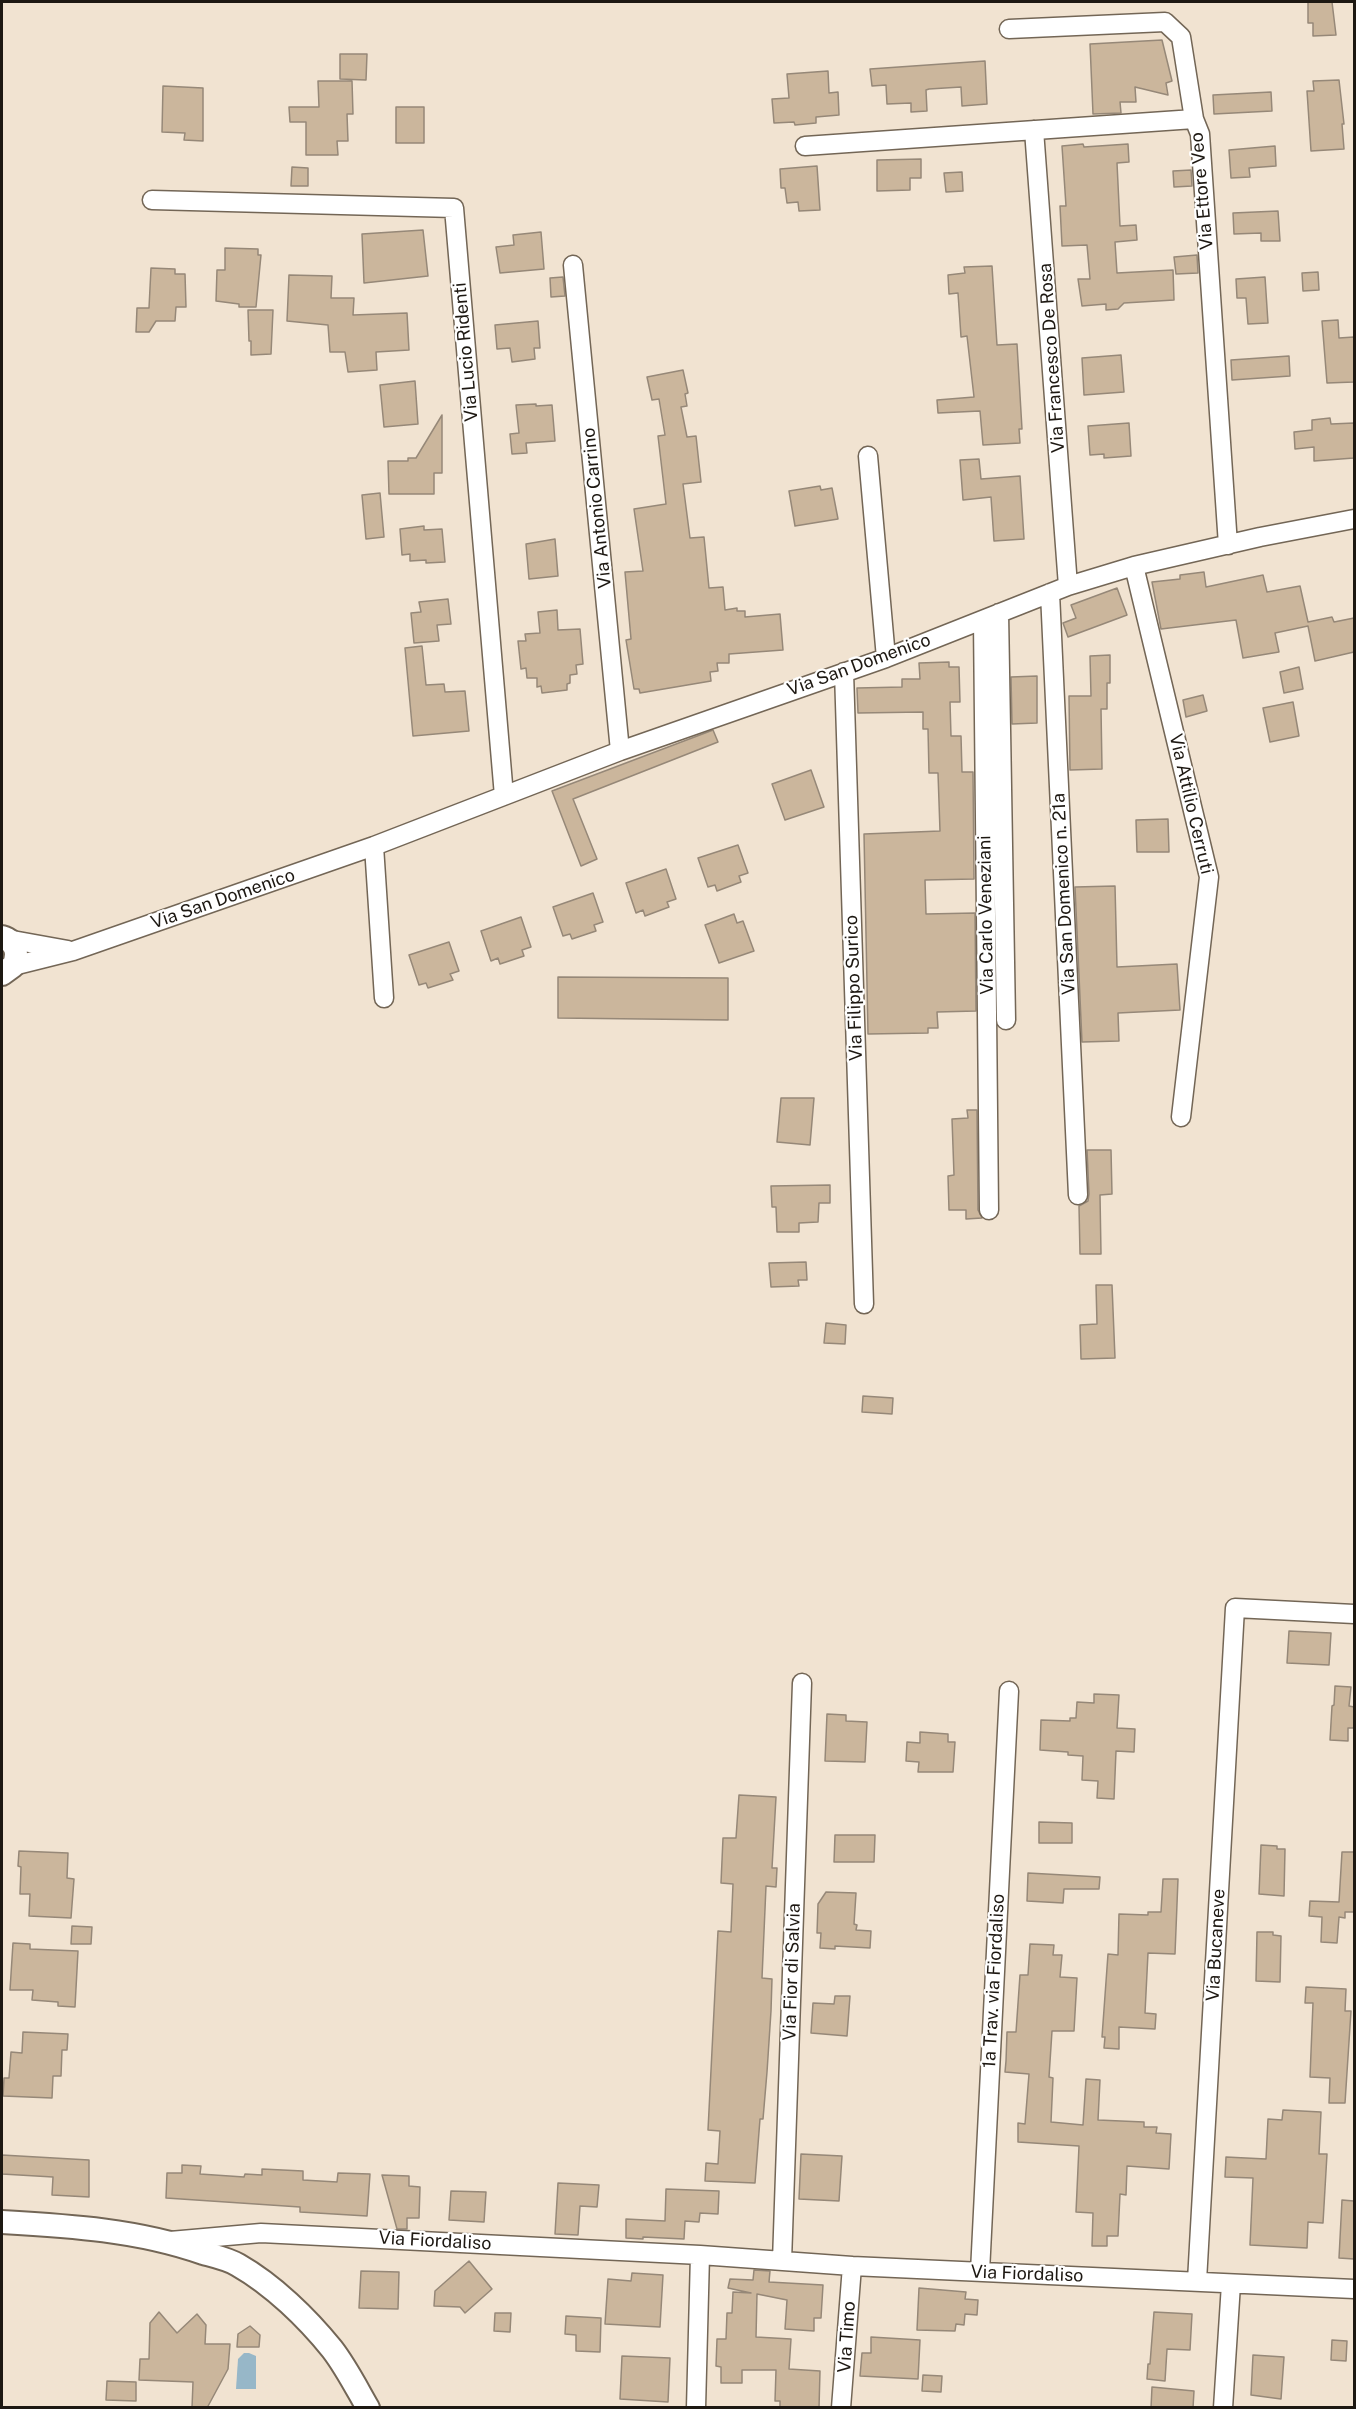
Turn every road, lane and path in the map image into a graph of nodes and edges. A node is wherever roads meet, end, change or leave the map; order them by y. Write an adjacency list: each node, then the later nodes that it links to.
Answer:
1 (1009, 28): 2 (street)
2 (1194, 119): 3 (street, Via Ettore Veo); 9 (street, Via Ettore Veo)
3 (1034, 130): 4 (street, Via Ettore Veo); 11 (street, Via Francesco De Rosa)
4 (805, 146)
5 (152, 200): 17 (street, Via Lucio Ridenti)
6 (573, 265): 16 (street, Via Antonio Carrino)
7 (868, 456): 14 (street)
8 (1354, 519): 9 (street, Via San Domenico)
9 (1228, 545): 10 (street, Via San Domenico)
10 (1134, 566): 11 (street, Via San Domenico); 24 (street, Via Attilio Cerruti)
11 (1068, 586): 12 (street, Via San Domenico)
12 (1050, 593): 13 (street, Via San Domenico); 25 (street, Via San Domenico n. 21a)
13 (991, 617): 14 (street, Via San Domenico); 23 (street); 26 (street, Via Carlo Veneziani)
14 (886, 658): 15 (street, Via San Domenico)
15 (844, 672): 16 (street, Via San Domenico); 27 (street, Via Filippo Surico)
16 (620, 751): 17 (street, Via San Domenico)
17 (504, 796): 18 (street, Via San Domenico)
18 (374, 846): 20 (street, Via San Domenico); 22 (street)
19 (4, 938): 20 (street, Via San Domenico); 21 (street)
20 (73, 951): 21 (street, Via San Domenico)
21 (8, 970)
22 (384, 998)
23 (1005, 1020)
24 (1181, 1117)
25 (1078, 1195)
26 (989, 1210)
27 (864, 1304)
28 (1354, 1614): 37 (street, Via Bucaneve)
29 (802, 1683): 34 (street, Via Fior di Salvia)
30 (1009, 1691): 36 (street, 1a Trav. via Fiordaliso)
31 (2, 2222): 32 (street)
32 (169, 2241): 33 (street, Via Fiordaliso); 40 (street)
33 (700, 2255): 34 (street, Via Fiordaliso); 41 (street)
34 (782, 2261): 35 (street, Via Fiordaliso)
35 (852, 2266): 36 (street, Via Fiordaliso); 42 (street, Via Timo)
36 (980, 2272): 37 (street, Via Fiordaliso)
37 (1197, 2281): 38 (street, Via Fiordaliso)
38 (1231, 2284): 39 (street, Via Fiordaliso); 43 (street)
39 (1354, 2289)
40 (368, 2408)
41 (696, 2408)
42 (841, 2408)
43 (1223, 2408)

